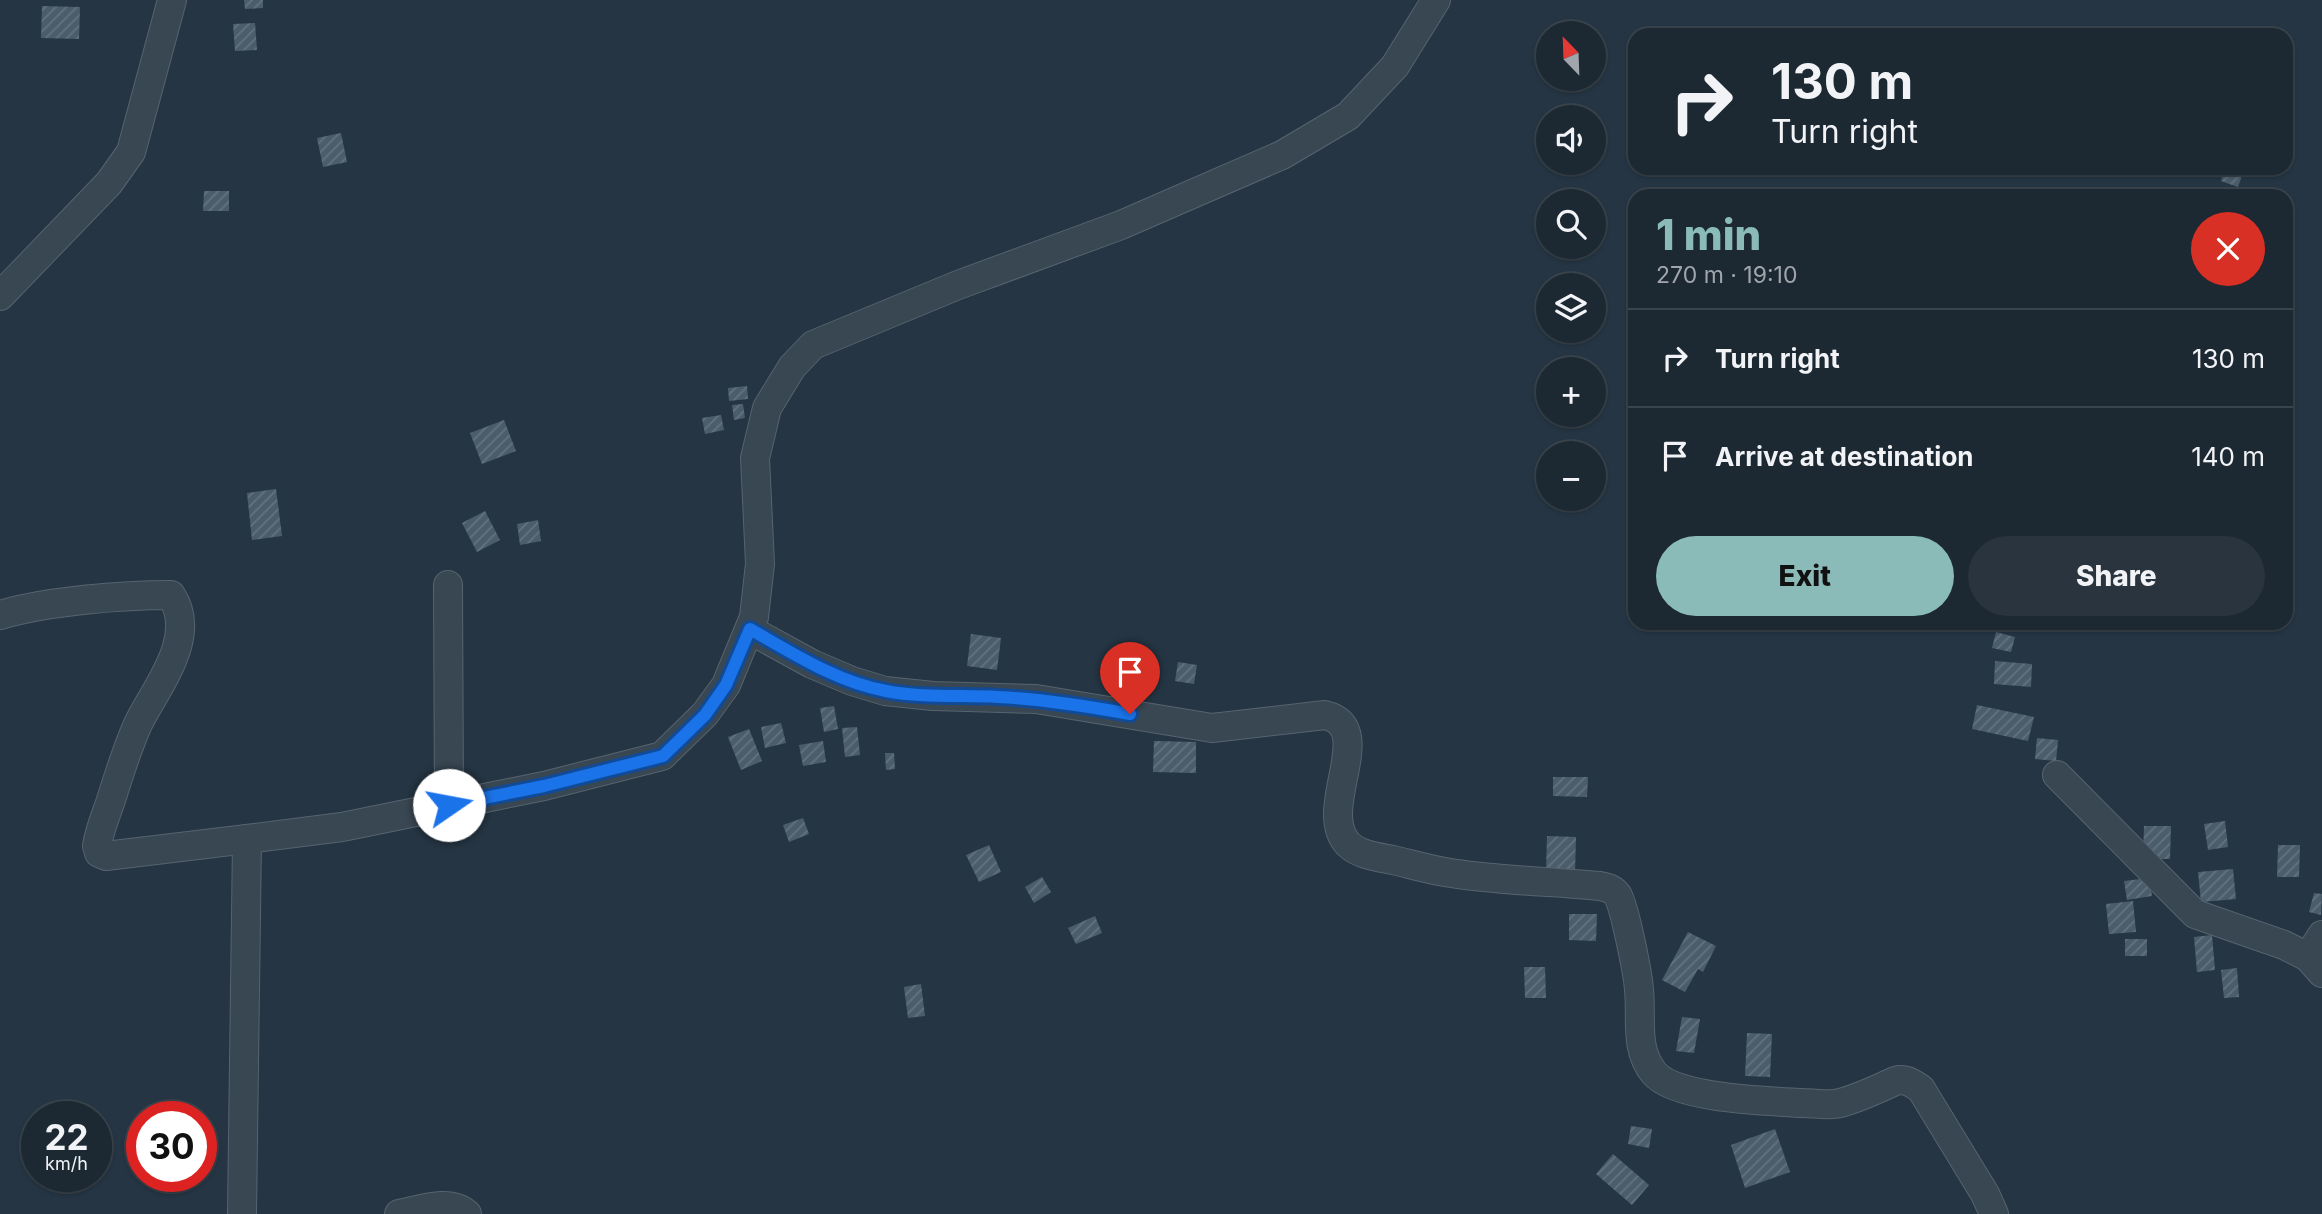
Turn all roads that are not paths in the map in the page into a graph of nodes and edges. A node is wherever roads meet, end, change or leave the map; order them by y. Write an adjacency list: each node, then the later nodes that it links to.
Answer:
1 (172, 0): 3 (street)
2 (1436, 0): 6 (street)
3 (0, 296)
4 (448, 585): 8 (street)
5 (0, 615): 9 (street)
6 (750, 629): 8 (street); 14 (street)
7 (2057, 775): 10 (street)
8 (449, 805): 9 (street)
9 (247, 839): 11 (street)
10 (2317, 955)
11 (242, 1214)
12 (399, 1214): 13 (street)
13 (467, 1214)
14 (1994, 1214)

